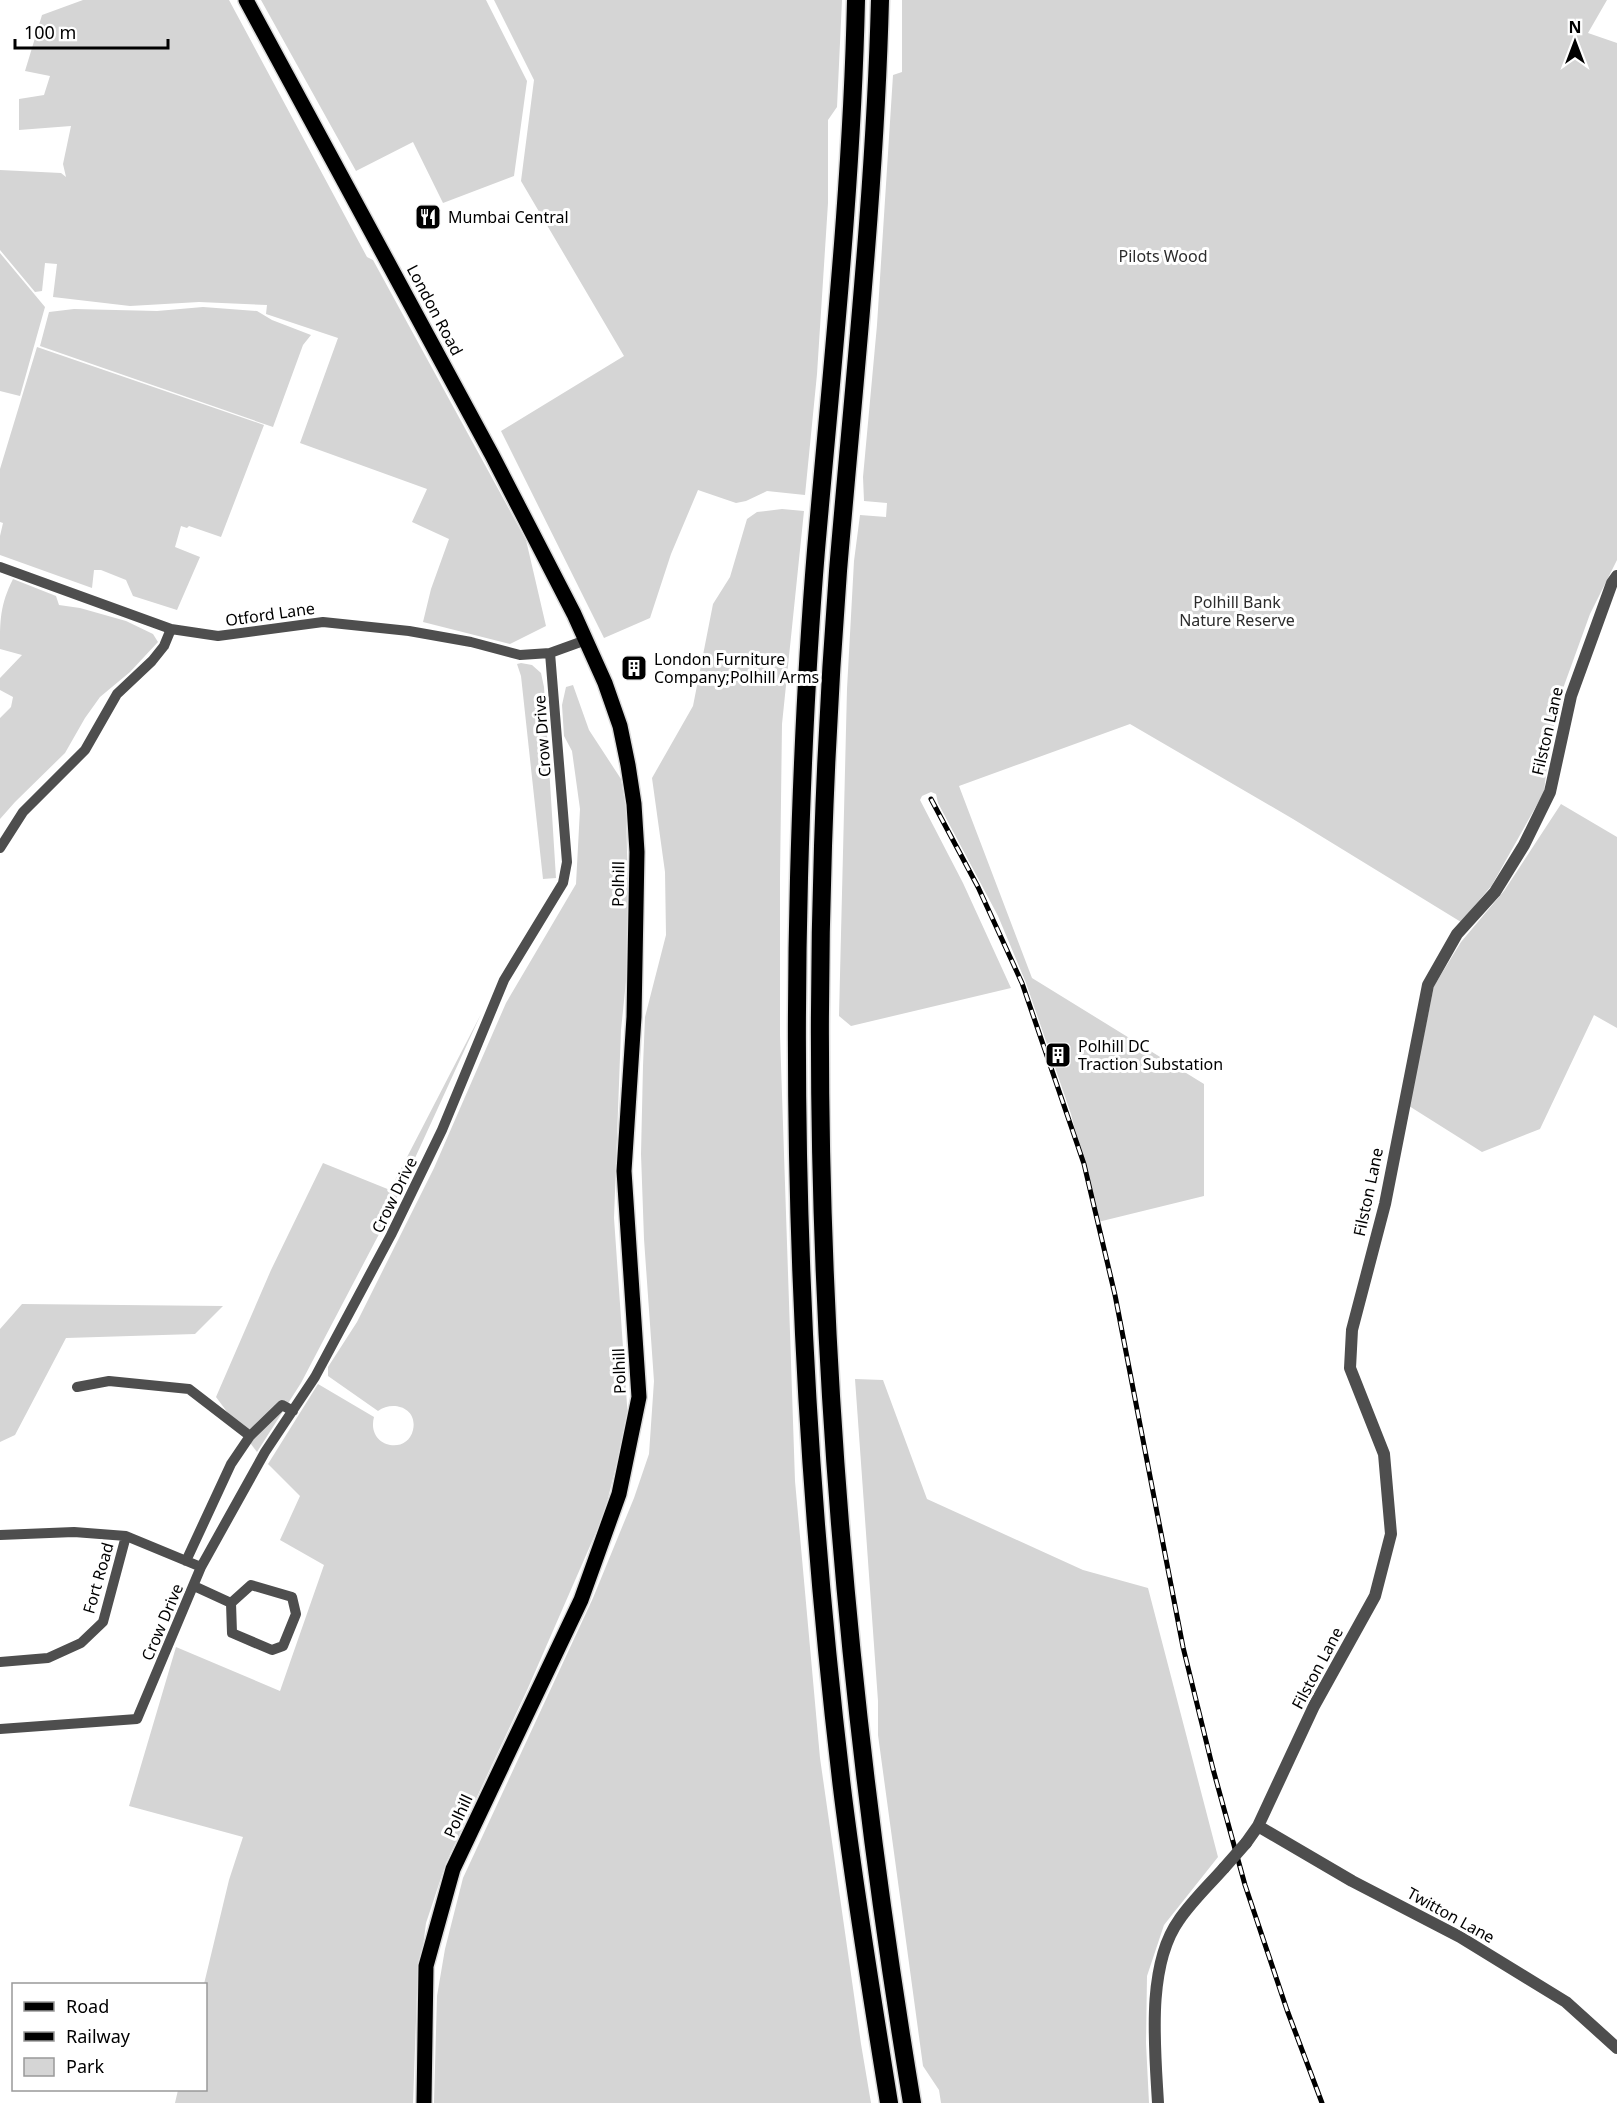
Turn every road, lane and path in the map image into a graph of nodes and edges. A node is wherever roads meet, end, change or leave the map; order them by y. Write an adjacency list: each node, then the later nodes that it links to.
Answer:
1 (246, 0): 7 (main road, London Road)
2 (856, 0): 24 (highway)
3 (880, 0): 25 (highway)
4 (0, 567): 6 (street, Otford Lane)
5 (1617, 576): 21 (street, Filston Lane)
6 (171, 629): 8 (street, Otford Lane); 9 (street)
7 (586, 640): 8 (street, Otford Lane); 23 (main road, Polhill)
8 (550, 653): 11 (street, Crow Drive)
9 (0, 848)
10 (77, 1387): 12 (street)
11 (293, 1411): 12 (street); 16 (street, Crow Drive)
12 (250, 1436): 15 (street)
13 (0, 1535): 14 (street, Fort Road)
14 (126, 1536): 15 (street, Fort Road); 19 (street, Fort Road)
15 (186, 1561): 16 (street, Fort Road)
16 (201, 1567): 17 (street, Crow Drive)
17 (194, 1586): 18 (street); 20 (street, Crow Drive)
18 (231, 1603): 18 (street)
19 (0, 1662)
20 (0, 1729)
21 (1258, 1826): 22 (street, Twitton Lane); 26 (street, Filston Lane, bridge)
22 (1617, 2048)
23 (424, 2103)
24 (889, 2103)
25 (912, 2103)
26 (1158, 2103)

